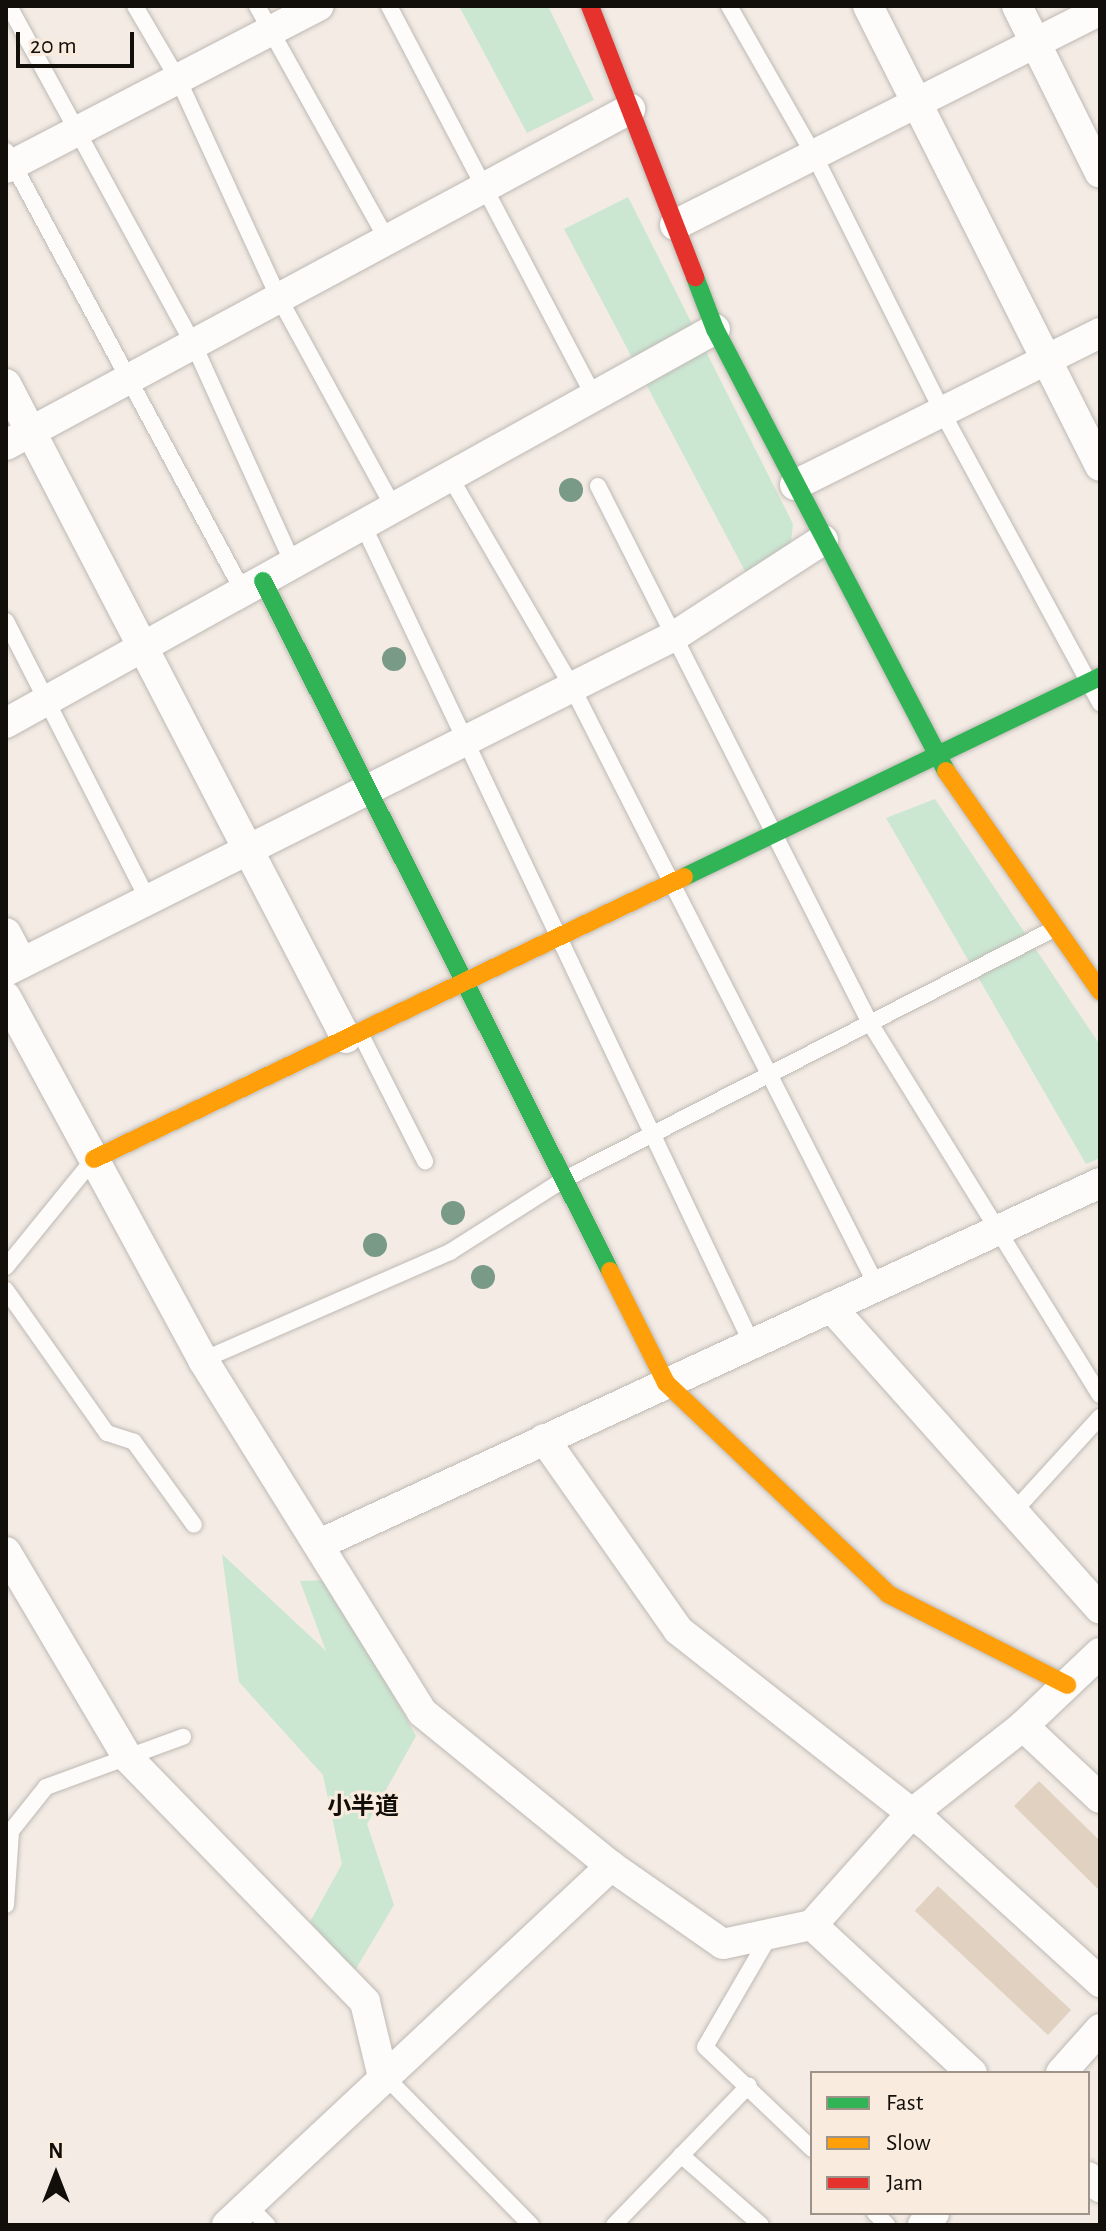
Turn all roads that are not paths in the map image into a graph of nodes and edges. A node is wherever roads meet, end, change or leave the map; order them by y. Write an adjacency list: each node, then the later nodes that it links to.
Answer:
1 (9, 6): 15 (lane)
2 (135, 6): 12 (lane)
3 (318, 6): 10 (street)
4 (389, 6): 19 (lane)
5 (590, 6): 14 (street)
6 (729, 6): 16 (lane)
7 (868, 6): 13 (street)
8 (1017, 6): 11 (street)
9 (1100, 10): 11 (street)
10 (263, 18): 12 (street); 21 (lane)
11 (1037, 44): 13 (street); 18 (street)
12 (179, 81): 15 (street); 22 (lane)
13 (915, 105): 16 (street); 26 (street)
14 (630, 109): 19 (street); 20 (street)
15 (75, 133): 17 (street); 25 (lane)
16 (814, 155): 20 (street); 30 (lane)
17 (8, 161): 27 (lane)
18 (1100, 173)
19 (484, 188): 21 (street); 29 (lane)
20 (675, 225): 23 (street)
21 (387, 240): 22 (street)
22 (279, 298): 25 (street); 36 (lane)
23 (715, 329): 29 (street); 34 (street)
24 (1100, 333): 26 (street)
25 (193, 343): 27 (street); 39 (lane)
26 (1047, 359): 30 (street); 32 (street)
27 (125, 381): 31 (street); 40 (lane)
28 (6, 384): 31 (street)
29 (594, 396): 33 (street)
30 (943, 411): 34 (street); 44 (lane)
31 (18, 438): 43 (street)
32 (1100, 466)
33 (450, 477): 36 (street); 45 (lane)
34 (795, 485): 38 (street)
35 (598, 486): 42 (lane)
36 (394, 508): 37 (street)
37 (363, 525): 39 (street); 49 (lane)
38 (823, 540): 42 (street); 50 (street)
39 (293, 563): 40 (street)
40 (253, 586): 43 (street); 51 (street)
41 (6, 621): 46 (lane)
42 (676, 635): 45 (street); 52 (lane)
43 (144, 646): 46 (street); 53 (street)
44 (1094, 679): 47 (lane); 50 (street)
45 (572, 687): 49 (street); 54 (lane)
46 (46, 700): 48 (street); 55 (lane)
47 (1100, 703)
48 (6, 723)
49 (462, 742): 51 (street); 58 (lane)
50 (935, 756): 52 (street); 56 (street)
51 (366, 790): 53 (street); 60 (street)
52 (774, 833): 54 (street); 63 (lane)
53 (245, 851): 55 (street); 64 (street)
54 (669, 883): 58 (street); 65 (lane)
55 (148, 900): 59 (street)
56 (1055, 928): 61 (street); 63 (lane)
57 (6, 933): 59 (street)
58 (556, 937): 60 (street); 66 (lane)
59 (14, 967)
60 (463, 982): 64 (street); 69 (street)
61 (1100, 991)
62 (6, 997): 67 (street)
63 (870, 1023): 65 (lane); 71 (lane)
64 (353, 1035): 67 (street); 68 (lane)
65 (765, 1076): 66 (lane); 73 (lane)
66 (651, 1135): 69 (lane); 76 (lane)
67 (94, 1159): 72 (lane); 77 (street)
68 (425, 1161)
69 (563, 1180): 77 (lane); 78 (street)
70 (1100, 1183): 71 (street)
71 (996, 1231): 73 (street); 79 (lane)
72 (6, 1267)
73 (877, 1286): 75 (street)
74 (6, 1290): 83 (lane)
75 (831, 1307): 76 (street); 82 (street)
76 (752, 1344): 78 (street)
77 (203, 1360): 84 (street)
78 (666, 1383): 81 (street); 88 (street)
79 (1100, 1395)
80 (1100, 1417): 82 (lane)
81 (544, 1439): 84 (street); 93 (street)
82 (1016, 1509): 86 (street)
83 (194, 1525)
84 (322, 1543): 94 (street)
85 (6, 1552): 91 (street)
86 (1100, 1609)
87 (1100, 1653): 88 (street)
88 (1067, 1685): 89 (street)
89 (1023, 1726): 92 (street); 93 (street)
90 (183, 1737): 91 (lane)
91 (128, 1758): 95 (lane); 102 (street)
92 (1100, 1798)
93 (910, 1815): 96 (street); 98 (street)
94 (611, 1866): 97 (street); 102 (street)
95 (6, 1905)
96 (812, 1925): 97 (street); 100 (street)
97 (771, 1934): 103 (lane)
98 (1100, 1982)
99 (1100, 2029): 101 (street)
100 (970, 2071)
101 (1063, 2071)
102 (382, 2073): 106 (street); 107 (lane)
103 (749, 2085): 104 (lane); 105 (lane)
104 (810, 2147)
105 (681, 2155): 108 (lane); 109 (lane)
106 (247, 2218)
107 (531, 2225)
108 (614, 2225)
109 (761, 2225)

